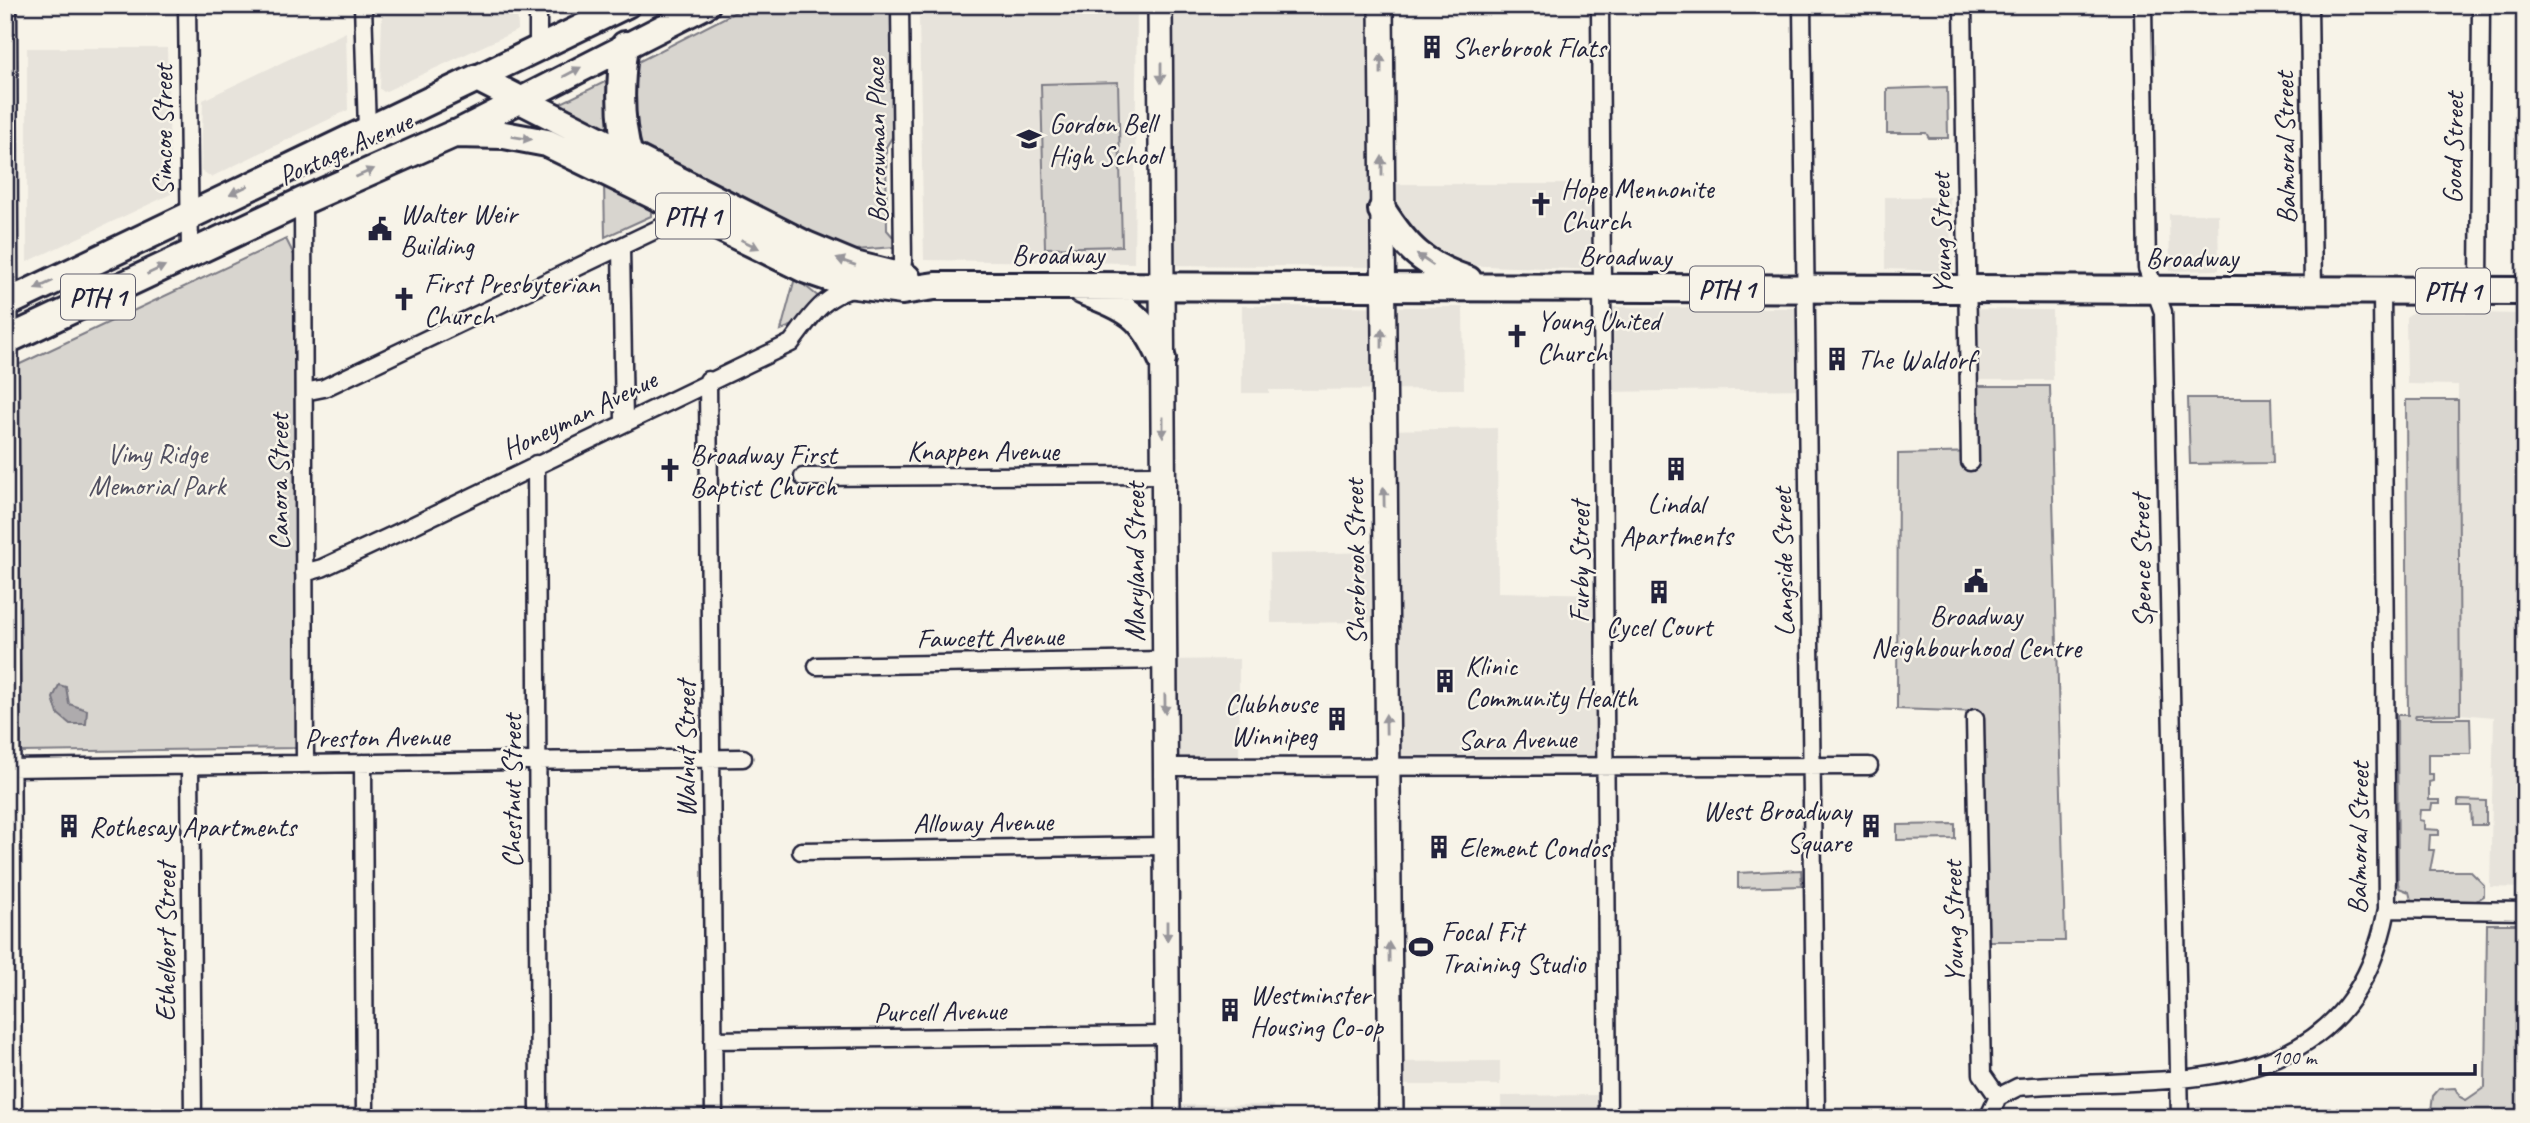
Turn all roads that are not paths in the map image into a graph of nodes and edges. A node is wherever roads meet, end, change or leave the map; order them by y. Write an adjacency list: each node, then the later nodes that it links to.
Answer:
1 (8, 5): 44 (street)
2 (187, 5): 25 (street, Simcoe Street)
3 (363, 5): 20 (street)
4 (538, 5): 17 (street)
5 (627, 5): 17 (main road, Portage Avenue)
6 (707, 5): 16 (main road, Portage Avenue)
7 (900, 5): 29 (street, Borrowman Place)
8 (1160, 5): 32 (main road, Maryland Street, one-way to 32)
9 (1381, 5): 24 (main road, Sherbrook Street, one-way to 9)
10 (1600, 5): 36 (street, Furby Street)
11 (1802, 5): 38 (street, Langside Street)
12 (1963, 5): 37 (street, Young Street)
13 (2143, 5): 39 (street, Spence Street)
14 (2309, 5): 40 (street, Balmoral Street)
15 (2481, 5): 42 (street, Good Street)
16 (625, 45): 19 (main road, Portage Avenue, one-way to 16); 22 (highway)
17 (538, 48): 18 (main road, Portage Avenue)
18 (477, 78): 19 (highway, Broadway / PTH 1); 20 (highway, Portage Avenue / PTH 1)
19 (519, 100): 21 (main road, Portage Avenue); 22 (highway, Broadway / PTH 1)
20 (367, 129): 25 (highway, Portage Avenue / PTH 1, one-way to 25)
21 (454, 134): 23 (highway, Portage Avenue / PTH 1, one-way to 21); 26 (highway, Broadway / PTH 1, one-way to 26)
22 (629, 156): 29 (highway, Broadway / PTH 1, one-way to 22)
23 (303, 201): 28 (highway, Portage Avenue / PTH 1); 48 (street, Canora Street)
24 (1382, 210): 33 (main road, Sherbrook Street); 34 (highway, one-way to 24)
25 (189, 214): 28 (street, Simcoe Street); 44 (highway, Portage Avenue / PTH 1, one-way to 44)
26 (689, 214): 27 (street); 35 (highway, Broadway / PTH 1, one-way to 35)
27 (621, 248): 48 (street); 49 (street)
28 (190, 254): 45 (highway, Portage Avenue / PTH 1, one-way to 28)
29 (901, 276): 30 (highway, Broadway / PTH 1)
30 (935, 286): 31 (highway, Broadway / PTH 1); 35 (highway, Broadway / PTH 1)
31 (1068, 286): 32 (highway, Broadway / PTH 1); 46 (highway)
32 (1162, 286): 33 (highway, Broadway / PTH 1); 46 (main road, Maryland Street)
33 (1382, 286): 34 (highway, Broadway / PTH 1); 67 (main road, Sherbrook Street, one-way to 33)
34 (1486, 286): 36 (highway, Broadway / PTH 1)
35 (863, 287): 47 (street, Honeyman Avenue)
36 (1603, 287): 38 (highway, Broadway / PTH 1); 63 (street, Furby Street)
37 (1968, 288): 38 (highway, Broadway / PTH 1); 39 (highway, Broadway / PTH 1); 50 (street, Young Street)
38 (1804, 289): 65 (street, Langside Street)
39 (2154, 289): 40 (highway, Broadway / PTH 1); 77 (street, Spence Street)
40 (2313, 289): 41 (highway, Broadway / PTH 1)
41 (2382, 291): 42 (highway, Broadway / PTH 1); 73 (street, Balmoral Street)
42 (2479, 291): 43 (highway, Broadway / PTH 1)
43 (2525, 291)
44 (7, 303): 45 (street)
45 (7, 340): 69 (street)
46 (1162, 359): 52 (main road, Maryland Street, one-way to 52)
47 (708, 380): 49 (street, Honeyman Avenue); 59 (street, Walnut Street)
48 (304, 392): 54 (street, Canora Street)
49 (624, 421): 51 (street, Honeyman Avenue)
50 (1970, 462)
51 (536, 464): 54 (street, Honeyman Avenue); 60 (street, Chestnut Street)
52 (1163, 475): 53 (street, Knappen Avenue); 55 (main road, Maryland Street)
53 (803, 477)
54 (304, 573): 62 (street, Canora Street)
55 (1164, 660): 56 (street, Fawcett Avenue); 66 (main road, Maryland Street, one-way to 66)
56 (817, 666)
57 (1975, 718): 78 (street, Young Street)
58 (743, 758): 59 (street, Preston Avenue)
59 (711, 759): 60 (street, Preston Avenue); 76 (street, Walnut Street)
60 (537, 761): 61 (street, Preston Avenue); 82 (street, Chestnut Street)
61 (363, 763): 62 (street, Preston Avenue); 81 (street)
62 (305, 764): 64 (street, Preston Avenue)
63 (1606, 764): 65 (street, Sara Avenue); 67 (street, Sara Avenue); 86 (street, Furby Street)
64 (190, 765): 69 (street, Preston Avenue); 80 (street, Ethelbert Street)
65 (1812, 765): 68 (street, Sara Avenue); 87 (street, Langside Street)
66 (1166, 766): 67 (street, Sara Avenue); 71 (main road, Maryland Street)
67 (1387, 766): 85 (main road, Sherbrook Street, one-way to 67)
68 (1869, 766)
69 (11, 768): 70 (street)
70 (8, 837): 79 (street)
71 (1166, 846): 72 (street, Alloway Avenue); 75 (main road, Maryland Street, one-way to 75)
72 (801, 851)
73 (2387, 909): 74 (street); 77 (street, Balmoral Street)
74 (2525, 911)
75 (1168, 1035): 76 (street, Purcell Avenue); 84 (main road, Maryland Street)
76 (713, 1040): 83 (street, Walnut Street)
77 (2180, 1080): 78 (street, Balmoral Street); 89 (street, Spence Street)
78 (1998, 1097): 88 (street)
79 (13, 1118)
80 (193, 1118)
81 (365, 1118)
82 (539, 1118)
83 (714, 1118)
84 (1168, 1118)
85 (1391, 1118)
86 (1608, 1118)
87 (1816, 1118)
88 (1988, 1118)
89 (2180, 1118)

